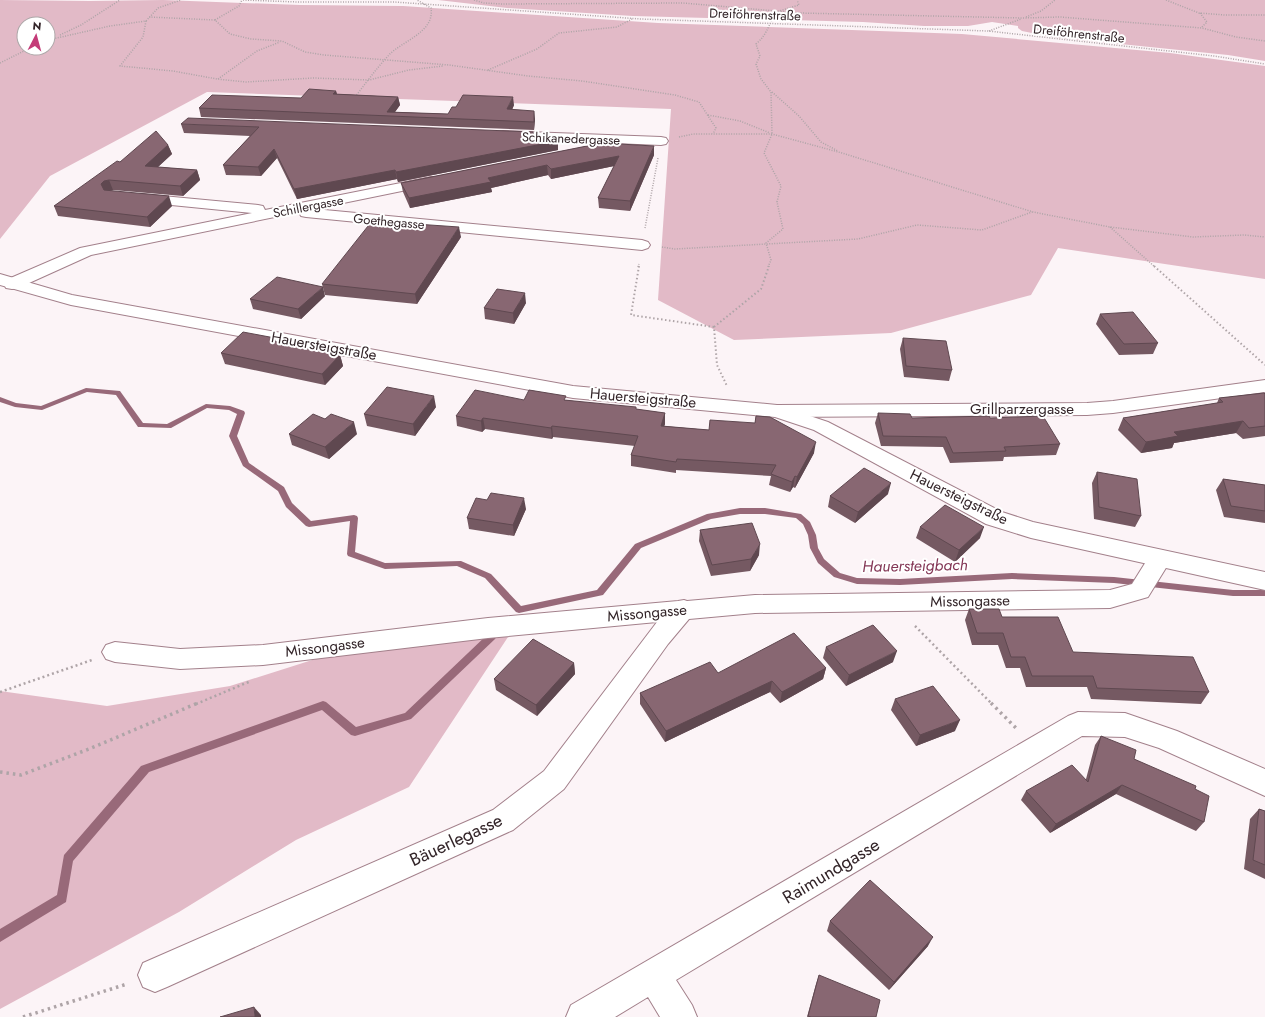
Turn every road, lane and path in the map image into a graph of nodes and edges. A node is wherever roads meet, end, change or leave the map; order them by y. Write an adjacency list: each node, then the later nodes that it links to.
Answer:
1 (120, 0): 21 (path)
2 (181, 0): 13 (path)
3 (243, 0): 9 (path, Dreiföhrenstraße); 16 (path)
4 (417, 0): 9 (path)
5 (474, 0): 10 (path)
6 (797, 0): 10 (path)
7 (1055, 0): 14 (path)
8 (1166, 0): 11 (path)
9 (419, 3): 15 (path, Dreiföhrenstraße); 26 (path)
10 (776, 12): 14 (path); 18 (path)
11 (1199, 13): 12 (path); 19 (path)
12 (1265, 15)
13 (149, 17): 16 (path); 17 (path)
14 (1023, 18): 19 (path); 20 (path)
15 (632, 19): 18 (path, Dreiföhrenstraße); 30 (path)
16 (215, 20): 23 (path)
17 (146, 21): 22 (path); 31 (path)
18 (769, 24): 20 (path, Dreiföhrenstraße); 33 (path)
19 (1202, 28): 24 (path)
20 (988, 31): 28 (path, Dreiföhrenstraße)
21 (56, 36)
22 (56, 37)
23 (282, 41): 26 (path); 31 (path)
24 (1265, 41)
25 (16, 55): 27 (path)
26 (385, 60): 29 (path); 32 (path)
27 (0, 63)
28 (1265, 64)
29 (449, 65): 30 (path); 32 (path)
30 (488, 70): 35 (path)
31 (217, 79): 32 (path)
32 (369, 80): 34 (path)
33 (771, 92): 37 (path); 42 (path)
34 (355, 97)
35 (708, 115): 36 (path); 37 (path)
36 (713, 134): 37 (path); 40 (path)
37 (772, 134): 42 (path); 49 (path)
38 (493, 135): 39 (street, Schikanedergasse)
39 (604, 139): 40 (street, Schikanedergasse); 41 (street)
40 (661, 141): 50 (path)
41 (578, 151)
42 (842, 153): 46 (path)
43 (446, 178): 45 (street, Schillergasse)
44 (128, 197): 45 (street, Goethegasse)
45 (282, 211): 50 (street, Goethegasse); 51 (street, Schillergasse)
46 (1033, 212): 47 (path); 49 (path)
47 (1110, 227): 48 (path); 53 (path)
48 (1265, 237)
49 (766, 243): 50 (path); 52 (path)
50 (642, 245): 52 (path)
51 (6, 282): 55 (street, Hauersteigstraße)
52 (714, 327): 55 (path)
53 (1265, 365)
54 (1265, 386): 56 (street, Grillparzergasse)
55 (736, 406): 56 (street, Hauersteigstraße)
56 (777, 411): 57 (street, Hauersteigstraße)
57 (1153, 570): 58 (street, Hauersteigstraße); 59 (street, Missongasse)
58 (1265, 581)
59 (891, 602): 60 (street, Missongasse); 64 (path)
60 (684, 609): 61 (street, Missongasse); 67 (street, Bäuerlegasse)
61 (115, 652): 63 (path)
62 (255, 680): 65 (path)
63 (0, 692)
64 (1037, 749): 66 (street, Raimundgasse); 68 (street, Raimundgasse)
65 (0, 772)
66 (1265, 783)
67 (155, 975): 69 (path)
68 (654, 976): 70 (street, Raimundgasse); 71 (street)
69 (23, 1017)
70 (583, 1017)
71 (680, 1017)

